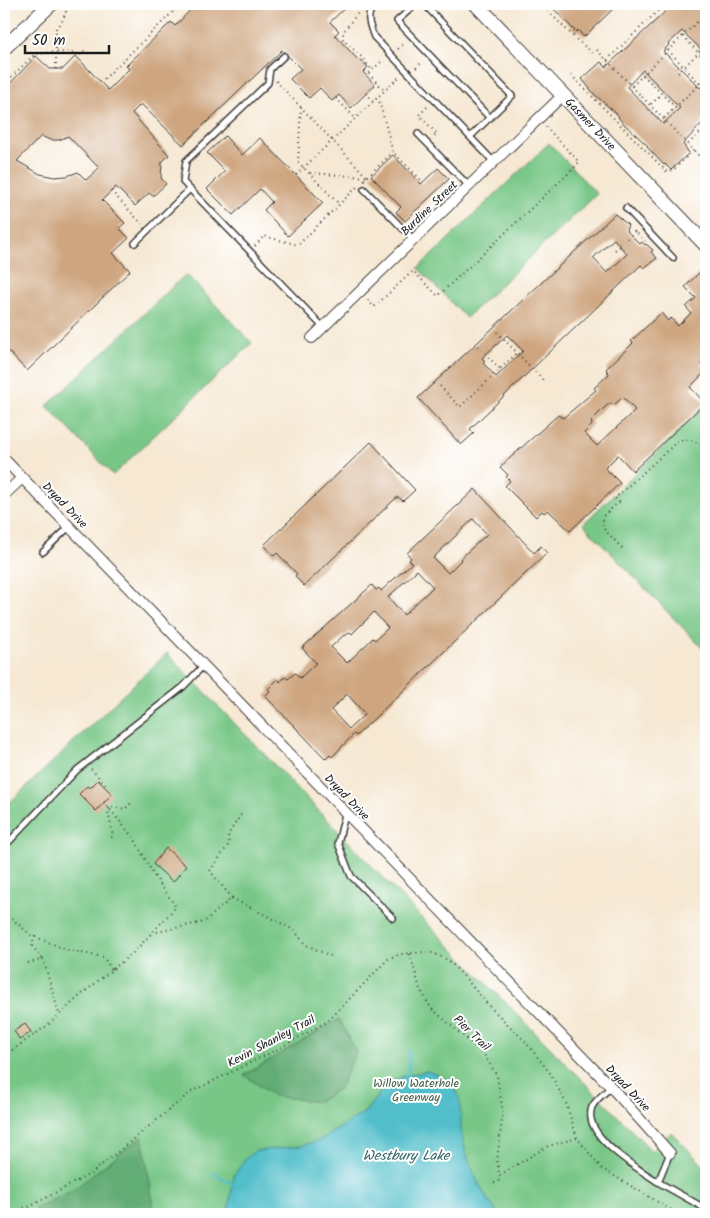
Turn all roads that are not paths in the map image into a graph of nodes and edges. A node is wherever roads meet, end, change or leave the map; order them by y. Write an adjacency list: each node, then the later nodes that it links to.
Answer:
1 (55, 4): 6 (street)
2 (375, 4): 11 (lane)
3 (416, 4): 9 (lane)
4 (424, 4): 9 (lane)
5 (476, 4): 8 (street, Gasmer Drive)
6 (4, 48)
7 (284, 56): 14 (lane)
8 (563, 95): 12 (street, Burdine Street); 19 (street, Gasmer Drive)
9 (490, 118): 11 (lane)
10 (418, 134): 13 (lane)
11 (470, 137): 12 (lane)
12 (494, 162): 13 (street, Burdine Street)
13 (469, 186): 17 (street, Burdine Street)
14 (190, 189): 18 (lane); 21 (lane)
15 (364, 189): 17 (lane)
16 (626, 208): 20 (lane)
17 (414, 240): 21 (street, Burdine Street)
18 (135, 243)
19 (706, 245)
20 (673, 258)
21 (323, 327): 22 (street, Burdine Street)
22 (312, 338)
23 (4, 460): 24 (street, Dryad Drive)
24 (22, 478): 25 (street); 26 (street, Dryad Drive)
25 (4, 495)
26 (68, 527): 27 (lane); 28 (street, Dryad Drive)
27 (43, 552)
28 (203, 666): 29 (street, Dryad Drive); 30 (lane)
29 (345, 813): 31 (lane); 32 (street, Dryad Drive)
30 (4, 847)
31 (393, 918)
32 (611, 1087): 33 (street, Dryad Drive); 34 (lane)
33 (670, 1152): 34 (lane)
34 (658, 1182): 35 (lane)
35 (706, 1209)

